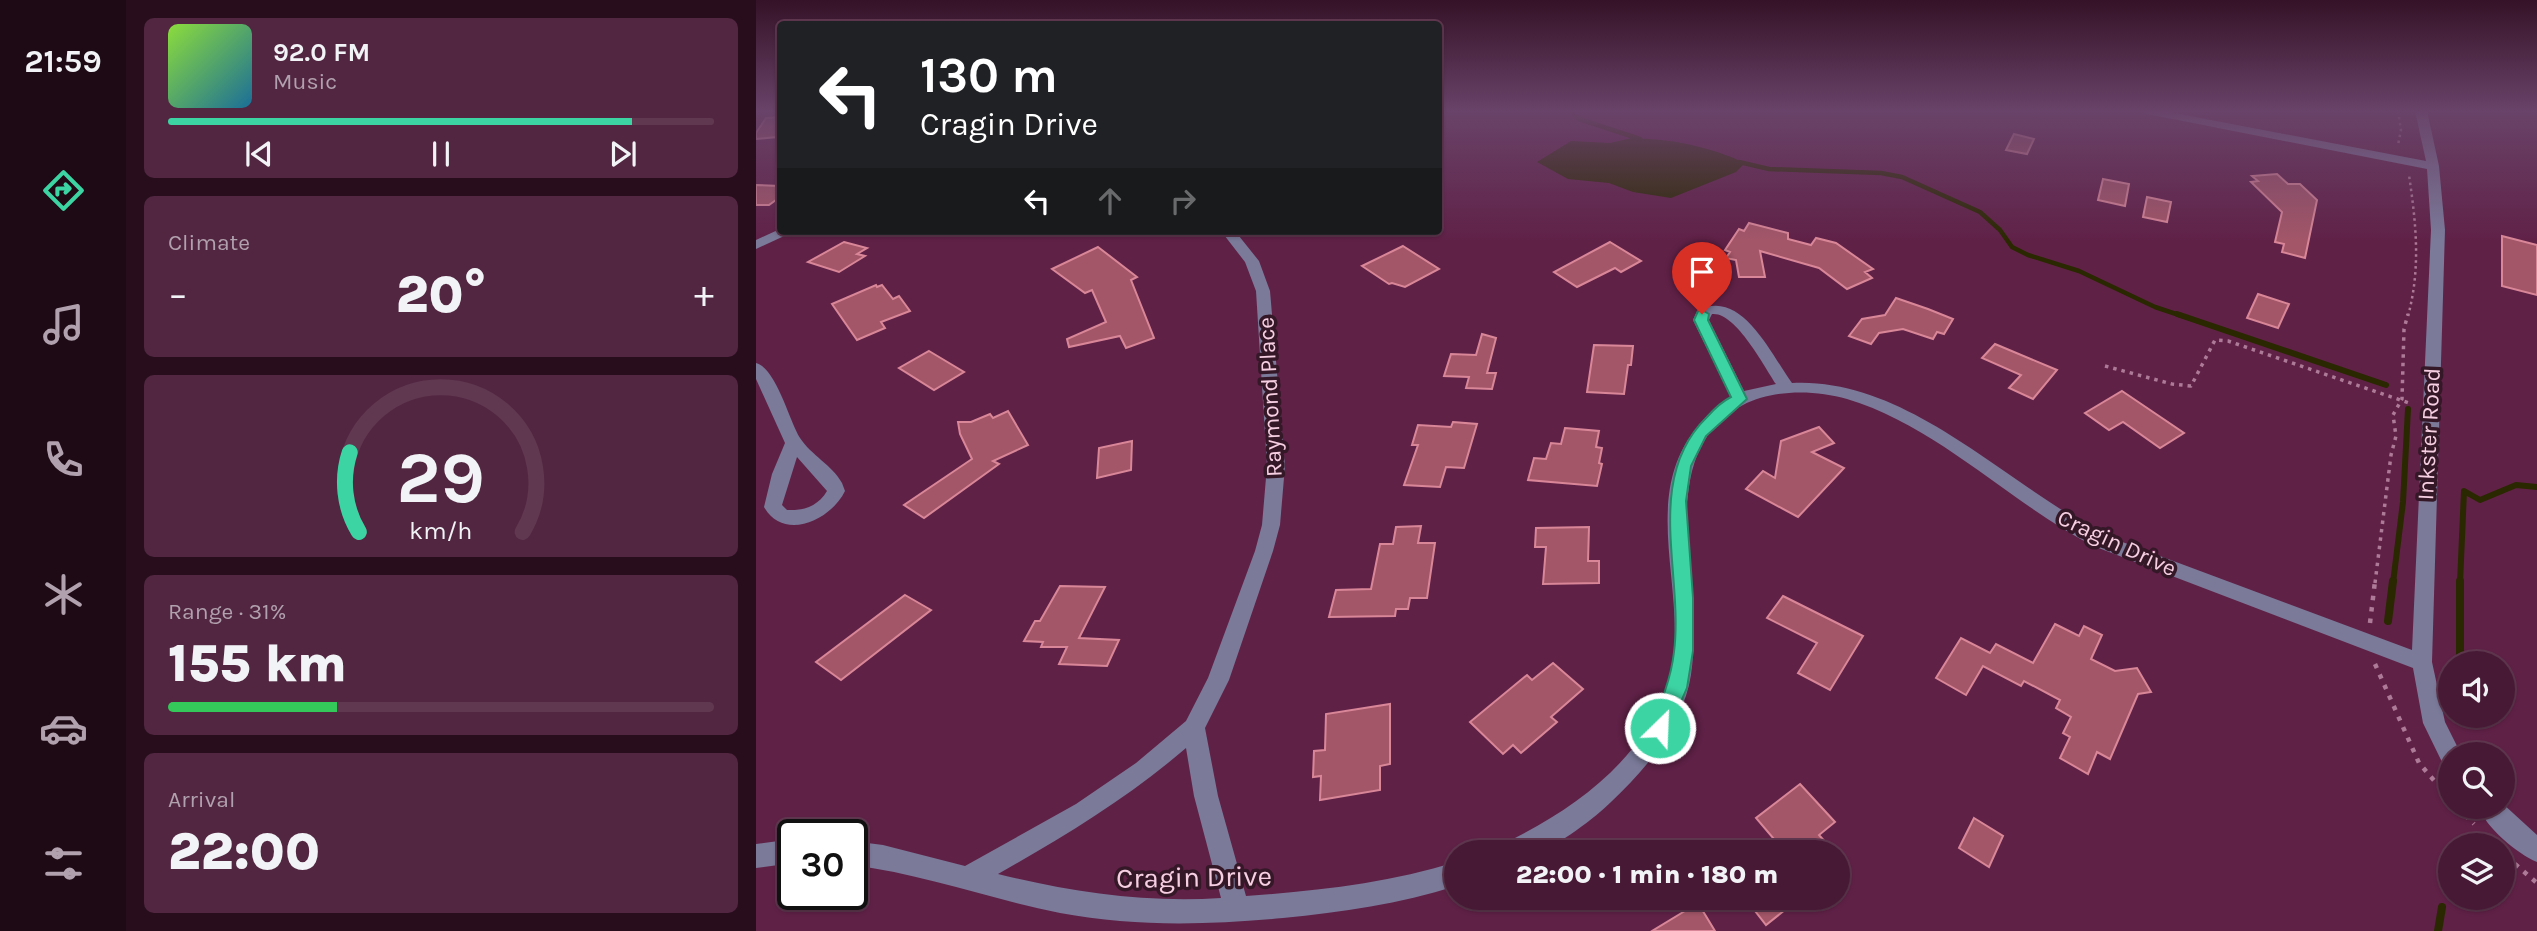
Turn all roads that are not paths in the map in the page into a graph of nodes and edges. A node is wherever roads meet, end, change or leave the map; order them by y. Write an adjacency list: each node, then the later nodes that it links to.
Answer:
1 (2375, 154): 3 (street)
2 (2430, 154): 3 (street, Inkster Road)
3 (2433, 166): 11 (street, Inkster Road)
4 (779, 235): 6 (street)
5 (1231, 235): 12 (street, Raymond Place)
6 (756, 245)
7 (756, 368): 10 (street)
8 (1787, 388): 9 (street, Cragin Drive); 9 (street); 11 (street, Cragin Drive)
9 (1740, 399): 15 (street, Cragin Drive)
10 (794, 443)
11 (2422, 662): 13 (street, Inkster Road)
12 (1194, 728): 21 (street, Raymond Place); 22 (street)
13 (2444, 742)
14 (2502, 819): 16 (street)
15 (1533, 840)
16 (2537, 850)
17 (777, 853): 19 (street)
18 (868, 855): 21 (street, Cragin Drive)
19 (756, 856)
20 (1444, 877): 22 (street, Cragin Drive)
21 (968, 878): 22 (street, Cragin Drive)
22 (1237, 910)

